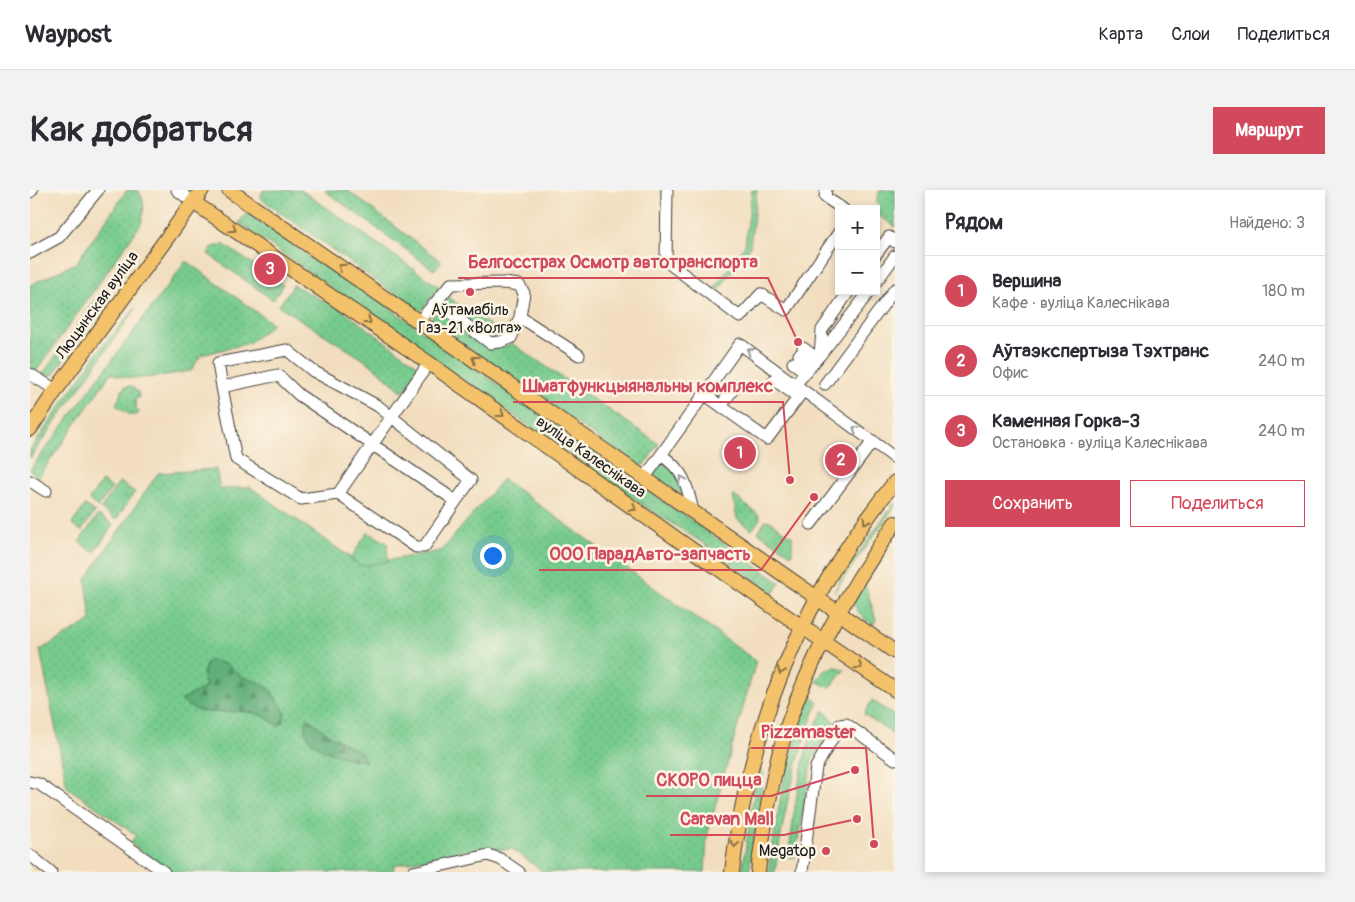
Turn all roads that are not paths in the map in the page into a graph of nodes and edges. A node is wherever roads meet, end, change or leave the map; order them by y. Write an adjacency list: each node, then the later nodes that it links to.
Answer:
1 (98, 190): 12 (street)
2 (177, 190): 7 (street, вуліца Калеснікава)
3 (202, 190): 7 (main road)
4 (229, 190): 20 (main road, вуліца Калеснікава, one-way to 4)
5 (666, 190): 9 (street)
6 (826, 190): 8 (street)
7 (193, 202): 23 (main road, вуліца Калеснікава, one-way to 23); 29 (main road, Люцынская вуліца)
8 (838, 205)
9 (835, 238)
10 (895, 242): 11 (street)
11 (879, 250)
12 (30, 253)
13 (895, 256): 14 (street)
14 (880, 277)
15 (895, 289): 26 (street)
16 (846, 295): 22 (street)
17 (867, 295): 22 (street)
18 (436, 302): 19 (street); 19 (street); 20 (street)
19 (520, 317): 21 (street)
20 (420, 320): 39 (main road, вуліца Калеснікава, one-way to 20)
21 (579, 355)
22 (814, 362): 22 (street); 30 (street)
23 (429, 363): 33 (street); 50 (main road, вуліца Калеснікава, one-way to 50)
24 (30, 374): 29 (street)
25 (774, 380): 30 (street)
26 (825, 384)
27 (736, 385): 32 (street)
28 (222, 387): 33 (street); 36 (street); 43 (street)
29 (56, 390): 34 (main road, Люцынская вуліца)
30 (799, 391): 31 (street, one-way to 31); 32 (street); 35 (street, one-way to 30)
31 (703, 401): 32 (street); 37 (street)
32 (721, 406)
33 (392, 417): 36 (street); 44 (street)
34 (30, 429)
35 (873, 441): 38 (street); 47 (street)
36 (372, 444): 43 (street); 44 (street)
37 (661, 455): 39 (street); 45 (street, one-way to 37)
38 (895, 458)
39 (642, 477): 45 (main road, вуліца Калеснікава)
40 (30, 481): 42 (street)
41 (895, 482): 48 (main road, one-way to 48)
42 (46, 491)
43 (338, 494): 44 (street)
44 (456, 501)
45 (693, 511): 48 (main road, вуліца Калеснікава)
46 (895, 523): 49 (main road)
47 (811, 524)
48 (816, 597): 49 (main road, вуліца Калеснікава); 50 (main road)
49 (839, 613): 51 (main road); 52 (main road, вуліца Калеснікава)
50 (801, 626): 51 (main road, вуліца Калеснікава); 62 (main road, one-way to 62)
51 (824, 643): 53 (main road, вуліца Калеснікава, one-way to 53); 63 (main road)
52 (895, 652)
53 (895, 690)
54 (895, 759): 64 (street)
55 (30, 782): 59 (street)
56 (30, 855): 58 (street)
57 (442, 869): 60 (street); 61 (street)
58 (51, 872)
59 (164, 872)
60 (414, 872)
61 (519, 872)
62 (732, 872)
63 (758, 872)
64 (802, 872)

